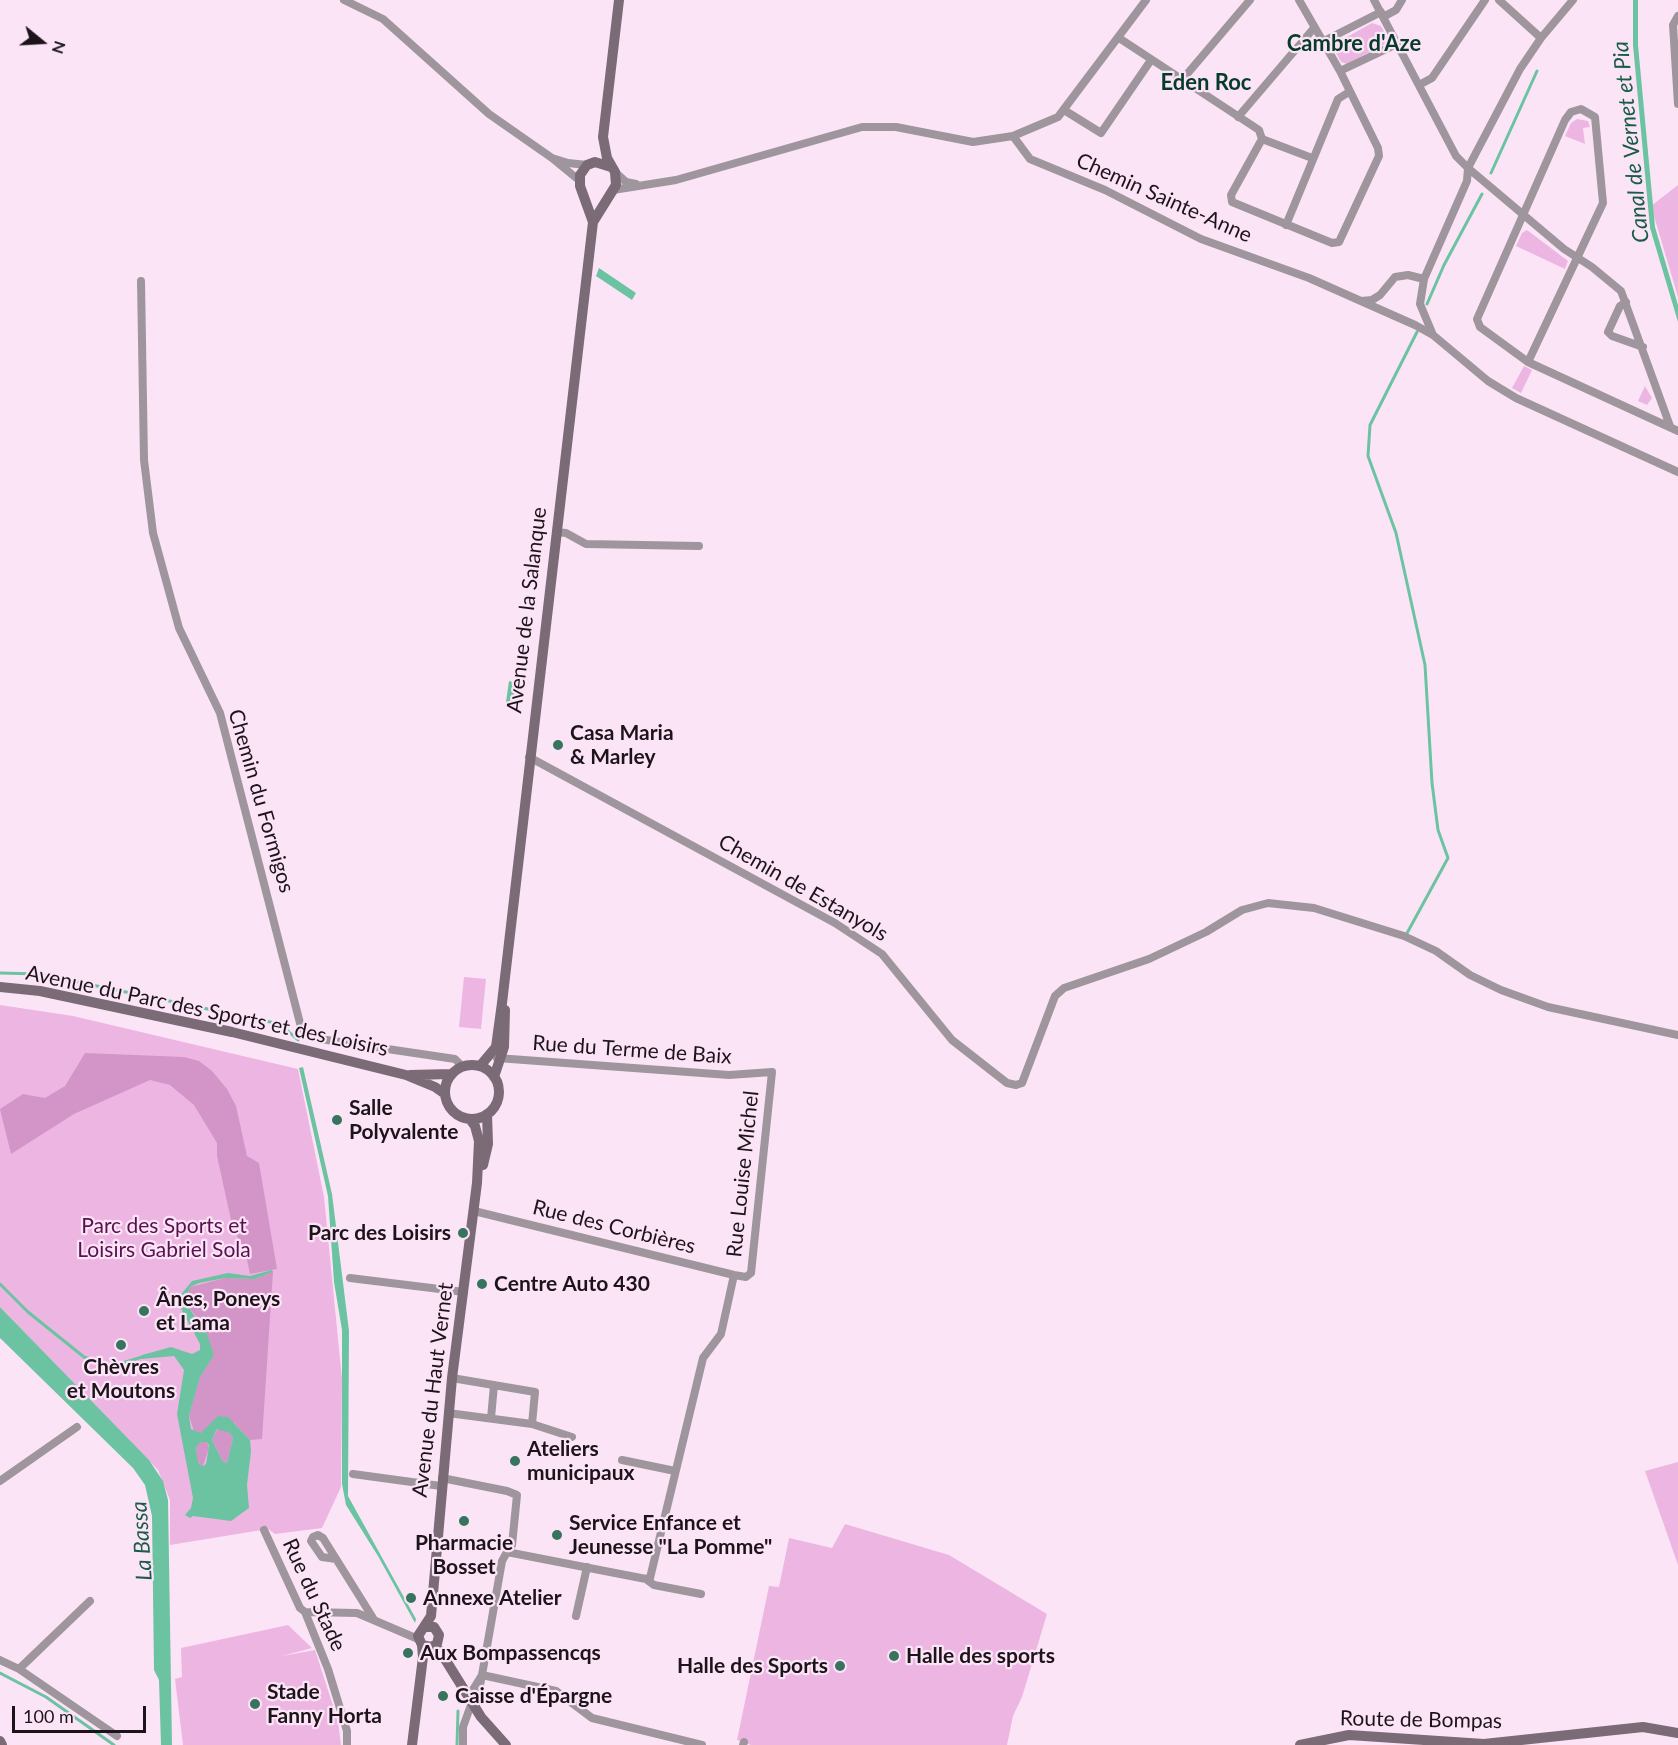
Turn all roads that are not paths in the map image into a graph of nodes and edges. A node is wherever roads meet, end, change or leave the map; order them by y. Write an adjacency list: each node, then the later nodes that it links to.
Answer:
1 (344, 0): 29 (street)
2 (619, 0): 27 (main road)
3 (1146, 0): 14 (street)
4 (1250, 0): 20 (street)
5 (1299, 0): 13 (street)
6 (1374, 0): 11 (street)
7 (1402, 0): 11 (street)
8 (1485, 0): 21 (street)
9 (1499, 0): 15 (street)
10 (1573, 0): 15 (street)
11 (1382, 15): 16 (street); 17 (street)
12 (1678, 16): 23 (street)
13 (1314, 28): 16 (street); 25 (street)
14 (1119, 38): 18 (street); 24 (street)
15 (1541, 38): 32 (street)
16 (1323, 41): 19 (street)
17 (1397, 44): 19 (street); 21 (street)
18 (1150, 60): 20 (street); 24 (street)
19 (1340, 71): 22 (street)
20 (1182, 81): 25 (street)
21 (1419, 85): 32 (street)
22 (1349, 92): 30 (street); 40 (street)
23 (1678, 104)
24 (1064, 111): 26 (street)
25 (1238, 117): 28 (street)
26 (1013, 136): 35 (street); 44 (street, Chemin Sainte-Anne)
27 (603, 137): 31 (main road); 33 (main road)
28 (1262, 139): 30 (street); 40 (street)
29 (552, 158): 31 (street); 34 (street)
30 (1312, 158): 40 (street)
31 (588, 164): 33 (main road); 34 (main road)
32 (1468, 168): 38 (street); 42 (street)
33 (613, 170): 35 (street); 37 (main road)
34 (579, 181): 36 (main road)
35 (640, 185): 37 (street)
36 (585, 193): 37 (main road); 39 (main road)
37 (610, 193): 39 (main road)
38 (1522, 213): 41 (street); 41 (street); 48 (street)
39 (593, 222): 54 (main road, Avenue de la Salanque)
40 (1286, 225)
41 (1577, 257): 45 (street); 48 (street)
42 (1424, 279): 44 (street); 46 (street)
43 (141, 281): 62 (street, Chemin du Formigos)
44 (1359, 301): 46 (street, Chemin Sainte-Anne)
45 (1626, 302): 47 (street); 47 (street)
46 (1433, 335): 53 (street, Chemin Sainte-Anne)
47 (1643, 347): 49 (street)
48 (1528, 362): 50 (street)
49 (1665, 412): 50 (street); 51 (street)
50 (1650, 418): 51 (street)
51 (1670, 426): 52 (street)
52 (1678, 431)
53 (1678, 472)
54 (556, 532): 55 (street); 56 (main road, Avenue de la Salanque)
55 (699, 546)
56 (529, 757): 58 (main road, Avenue de la Salanque); 59 (street, Chemin de Estanyols)
57 (0, 987): 66 (main road, Avenue du Parc des Sports et des Loisirs)
58 (502, 1003): 60 (main road); 61 (main road)
59 (1678, 1035)
60 (489, 1056): 61 (street, Rue du Terme de Baix); 63 (main road)
61 (501, 1059): 64 (street, Rue du Terme de Baix); 67 (main road)
62 (462, 1066): 63 (main road); 65 (main road)
63 (480, 1066): 67 (main road)
64 (772, 1072): 74 (street, Rue Louise Michel)
65 (451, 1074): 66 (main road, Avenue du Parc des Sports et des Loisirs); 68 (main road)
66 (406, 1075): 68 (main road, Avenue du Parc des Sports et des Loisirs)
67 (494, 1077): 69 (main road)
68 (445, 1094): 70 (main road)
69 (487, 1114): 70 (main road); 71 (main road, Avenue du Haut Vernet)
70 (470, 1119): 71 (main road, Avenue du Haut Vernet)
71 (477, 1183): 72 (main road, Avenue du Haut Vernet)
72 (474, 1211): 73 (street, Rue des Corbières); 76 (main road, Avenue du Haut Vernet)
73 (734, 1275): 74 (street, Rue des Corbières); 85 (street)
74 (746, 1277)
75 (350, 1278): 76 (street)
76 (464, 1292): 77 (main road, Avenue du Haut Vernet)
77 (452, 1378): 78 (street); 79 (main road, Avenue du Haut Vernet)
78 (494, 1384): 80 (street); 81 (street)
79 (448, 1413): 80 (street); 88 (main road, Avenue du Haut Vernet)
80 (491, 1418): 81 (street)
81 (532, 1424): 83 (street)
82 (77, 1427): 87 (street)
83 (572, 1437)
84 (622, 1460): 85 (street)
85 (675, 1471): 93 (street)
86 (353, 1474): 88 (street)
87 (0, 1481)
88 (441, 1482): 90 (street); 99 (main road, Avenue du Haut Vernet)
89 (264, 1530): 96 (street, Rue du Stade)
90 (507, 1552): 92 (street); 102 (street)
91 (336, 1559): 98 (street)
92 (587, 1568): 93 (street); 97 (street)
93 (646, 1579): 94 (street)
94 (701, 1594)
95 (90, 1601): 101 (street)
96 (305, 1612): 98 (street); 109 (street, Rue du Stade)
97 (576, 1616)
98 (373, 1618): 99 (street)
99 (427, 1640): 103 (main road); 110 (main road, Avenue du Haut Vernet)
100 (0, 1660): 101 (street)
101 (19, 1669): 106 (street)
102 (482, 1675): 103 (street); 113 (street)
103 (472, 1700): 111 (street); 112 (main road)
104 (1614, 1729): 105 (main road, Route de Bompas); 107 (main road, Route de Bompas); 108 (main road, Route de Bompas)
105 (1678, 1733)
106 (117, 1736)
107 (1678, 1740)
108 (1338, 1741): 114 (main road, Route de Bompas)
109 (347, 1745)
110 (411, 1745)
111 (463, 1745)
112 (506, 1745)
113 (702, 1745)
114 (1300, 1745)

